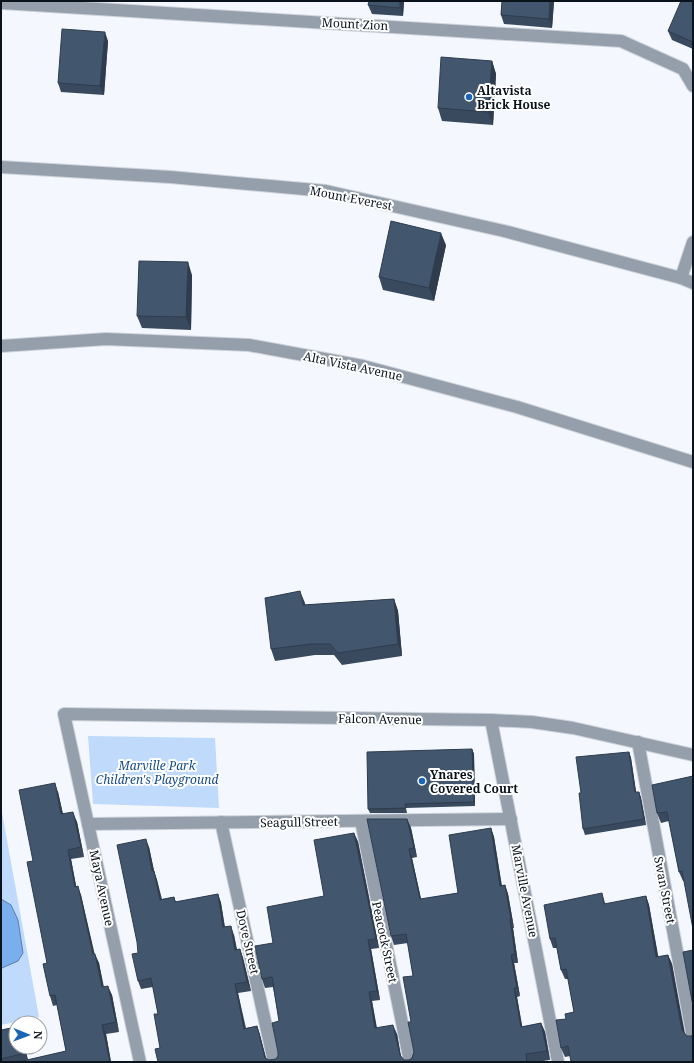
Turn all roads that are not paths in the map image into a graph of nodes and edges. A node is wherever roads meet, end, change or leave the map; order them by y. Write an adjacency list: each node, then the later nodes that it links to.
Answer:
1 (1, 3): 2 (street, Mount Zion)
2 (693, 86)
3 (1, 167): 5 (street, Mount Everest)
4 (693, 242): 5 (street)
5 (681, 278): 6 (street, Mount Everest)
6 (693, 283)
7 (1, 346): 8 (street, Alta Vista Avenue)
8 (693, 462)
9 (64, 714): 10 (street, Falcon Avenue); 16 (street, Maya Avenue)
10 (491, 720): 11 (street, Falcon Avenue); 13 (street, Marville Avenue)
11 (638, 742): 12 (street, Falcon Avenue); 17 (street, Swan Street)
12 (693, 755)
13 (510, 819): 14 (street, Seagull Street); 21 (street, Marville Avenue)
14 (361, 821): 15 (street, Seagull Street); 20 (street, Peacock Street)
15 (221, 822): 16 (street, Seagull Street); 19 (street, Dove Street)
16 (88, 824): 18 (street, Maya Avenue)
17 (693, 1038)
18 (140, 1062)
19 (274, 1062)
20 (410, 1062)
21 (558, 1062)

